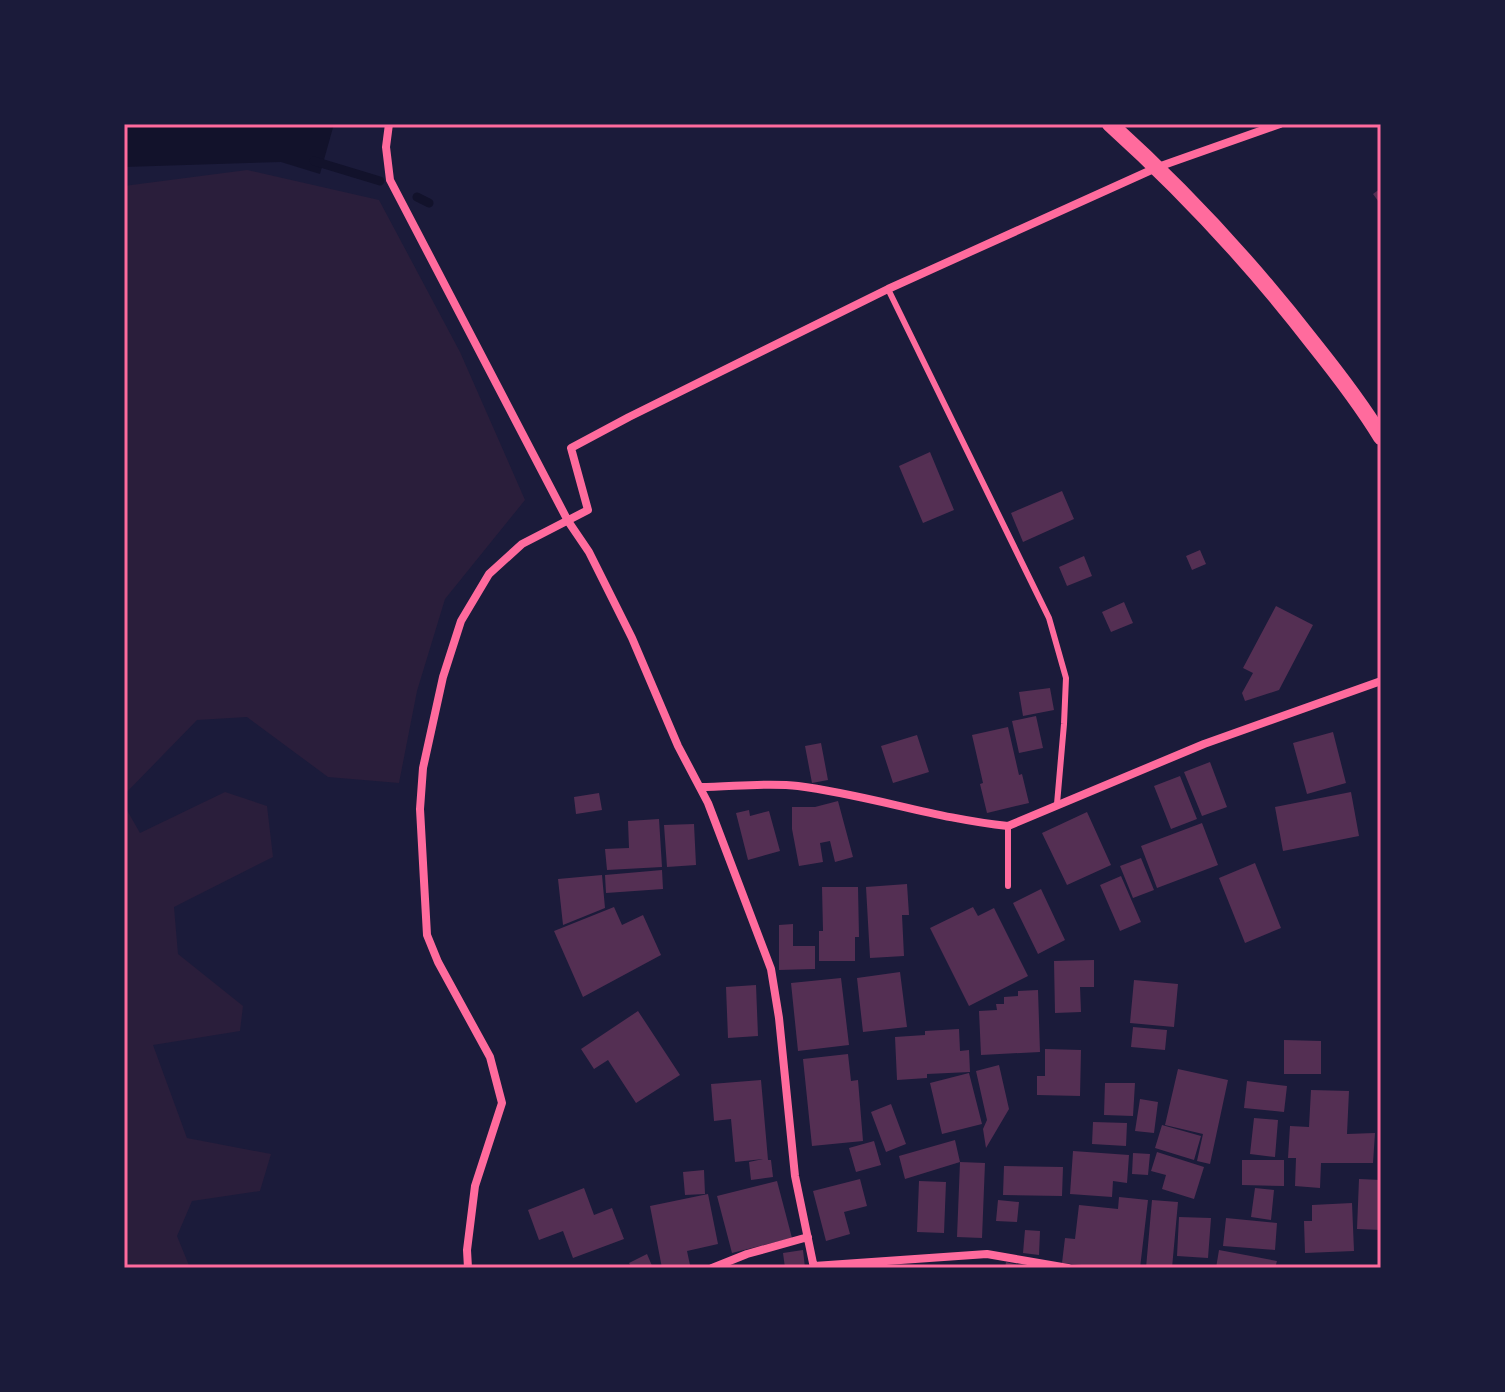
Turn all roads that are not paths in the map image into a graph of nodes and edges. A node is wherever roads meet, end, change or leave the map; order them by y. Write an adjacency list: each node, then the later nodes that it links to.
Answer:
1 (389, 124): 7 (street)
2 (1110, 124): 4 (main road)
3 (1280, 124): 4 (street)
4 (1158, 167): 5 (street); 6 (main road)
5 (888, 289): 7 (street); 10 (lane)
6 (1381, 437)
7 (568, 521): 9 (street); 15 (street)
8 (1381, 681): 10 (street)
9 (700, 787): 11 (street); 13 (street)
10 (1057, 804): 11 (street)
11 (1008, 826): 12 (lane)
12 (1008, 886)
13 (808, 1237): 14 (street); 16 (street)
14 (814, 1267): 17 (street)
15 (468, 1268)
16 (712, 1268)
17 (1068, 1268)

